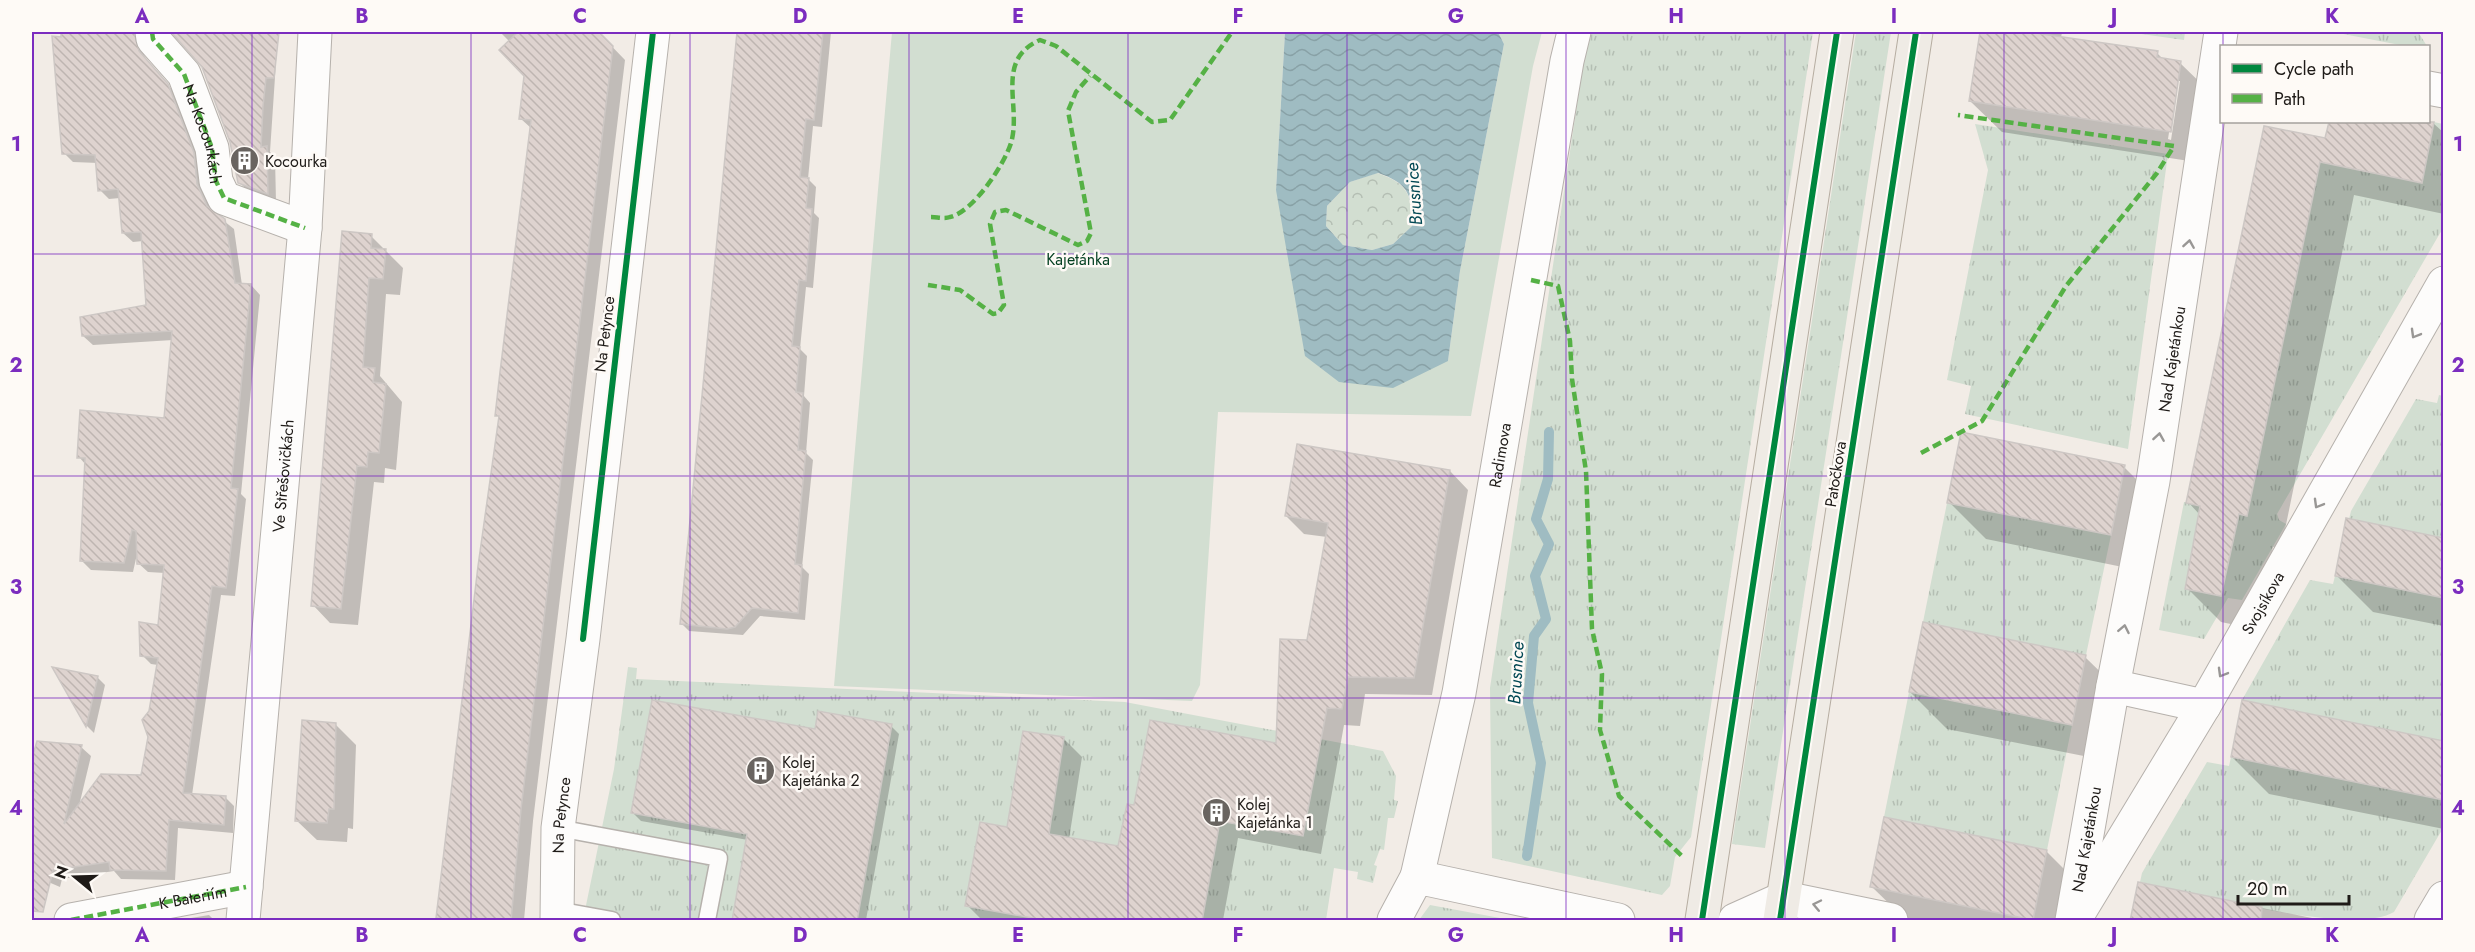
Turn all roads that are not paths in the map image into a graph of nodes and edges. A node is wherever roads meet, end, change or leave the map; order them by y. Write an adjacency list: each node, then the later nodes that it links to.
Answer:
1 (152, 32): 8 (street, Na Kocourkách)
2 (315, 32): 8 (street, Ve Střešovičkách)
3 (653, 32): 12 (street, Na Petynce)
4 (1574, 32): 13 (street, Radimova)
5 (1837, 32): 24 (main road)
6 (1916, 32): 16 (main road, Patočkova)
7 (2220, 44): 10 (street, Nad Kajetánkou, one-way to 7)
8 (305, 228): 14 (street, Ve Střešovičkách)
9 (2444, 283): 11 (street, Svojsíkova, one-way to 11)
10 (2113, 686): 11 (street); 27 (street, Nad Kajetánkou)
11 (2204, 706): 27 (street, Svojsíkova)
12 (558, 828): 17 (street, Na Petynce); 21 (lane)
13 (1417, 877): 22 (street, Radimova); 23 (street)
14 (246, 887): 18 (street, K Bateriím); 19 (street, Ve Střešovičkách)
15 (2444, 898): 28 (street)
16 (1782, 909): 25 (street); 26 (street, one-way to 16)
17 (557, 915): 20 (lane)
18 (71, 921)
19 (243, 921)
20 (612, 921)
21 (707, 921)
22 (1394, 921)
23 (1618, 921)
24 (1702, 921)
25 (1736, 921)
26 (1891, 921)
27 (2073, 921)
28 (2431, 921)

